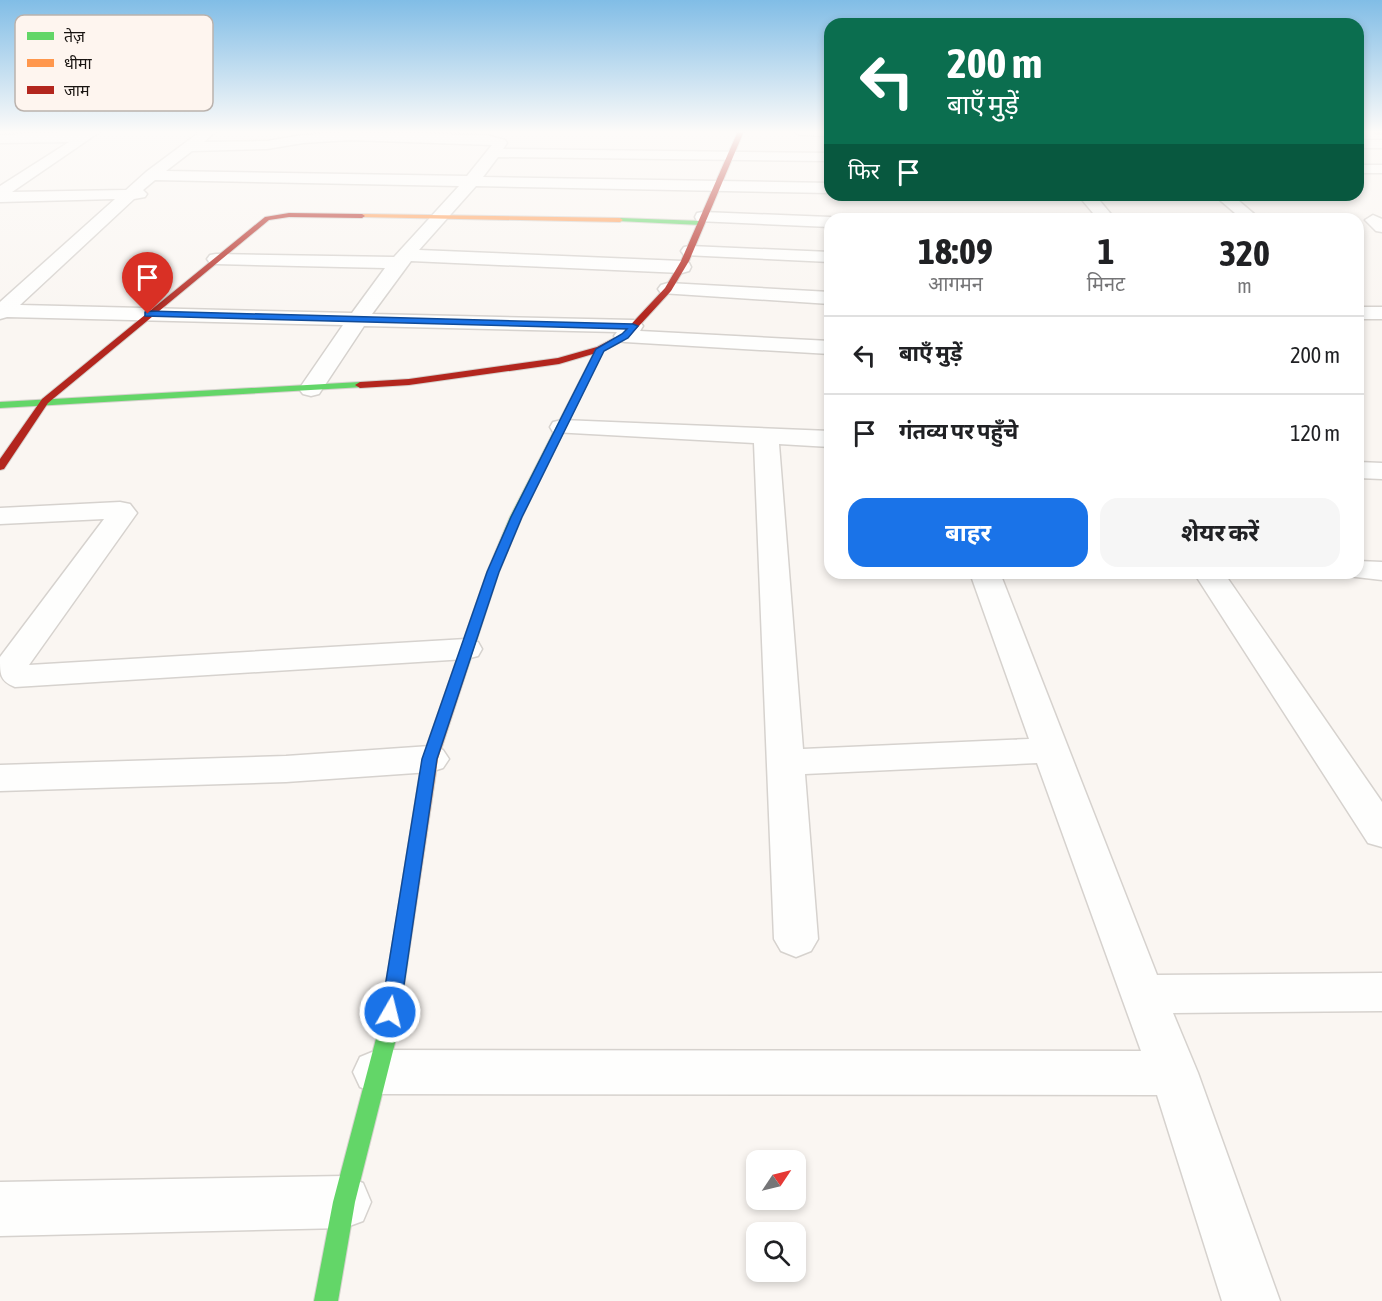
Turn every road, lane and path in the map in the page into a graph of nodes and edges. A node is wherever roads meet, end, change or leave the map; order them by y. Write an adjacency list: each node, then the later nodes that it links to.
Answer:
1 (133, 192): 6 (street)
2 (464, 192): 11 (street)
3 (715, 192): 12 (street)
4 (153, 194): 6 (street)
5 (0, 195): 6 (street)
6 (130, 195): 20 (street)
7 (1091, 201): 9 (street)
8 (1230, 201): 10 (street)
9 (1102, 213)
10 (1244, 213)
11 (440, 218): 12 (street); 15 (street); 16 (street)
12 (702, 220): 13 (street); 17 (street)
13 (824, 222)
14 (824, 257): 17 (street)
15 (216, 259): 16 (street); 21 (street)
16 (404, 259): 17 (street); 22 (street)
17 (686, 259): 18 (street)
18 (668, 289): 19 (street); 23 (street)
19 (824, 298)
20 (1, 312): 21 (street)
21 (148, 314): 22 (street); 27 (street)
22 (358, 319): 23 (street); 26 (street)
23 (629, 331): 24 (street); 25 (street)
24 (824, 347)
25 (600, 349): 26 (street); 29 (street)
26 (311, 389): 27 (street)
27 (45, 401): 28 (street); 32 (street)
28 (0, 405)
29 (562, 427): 30 (street); 40 (street)
30 (766, 436): 31 (street); 43 (street)
31 (824, 439)
32 (0, 467)
33 (1364, 470): 34 (street)
34 (1382, 471)
35 (0, 516): 40 (street)
36 (1364, 570): 37 (street)
37 (1382, 571)
38 (987, 579): 41 (street)
39 (1213, 579): 45 (street)
40 (466, 649): 42 (street)
41 (1051, 750): 43 (street); 48 (street)
42 (430, 759): 44 (street); 49 (street)
43 (786, 762): 46 (street)
44 (0, 778)
45 (1382, 833)
46 (796, 939)
47 (1382, 992): 48 (street)
48 (1142, 994): 50 (street)
49 (377, 1072): 50 (street); 51 (street)
50 (1174, 1073): 54 (street)
51 (344, 1202): 52 (street); 53 (street)
52 (0, 1209)
53 (326, 1301)
54 (1251, 1301)

